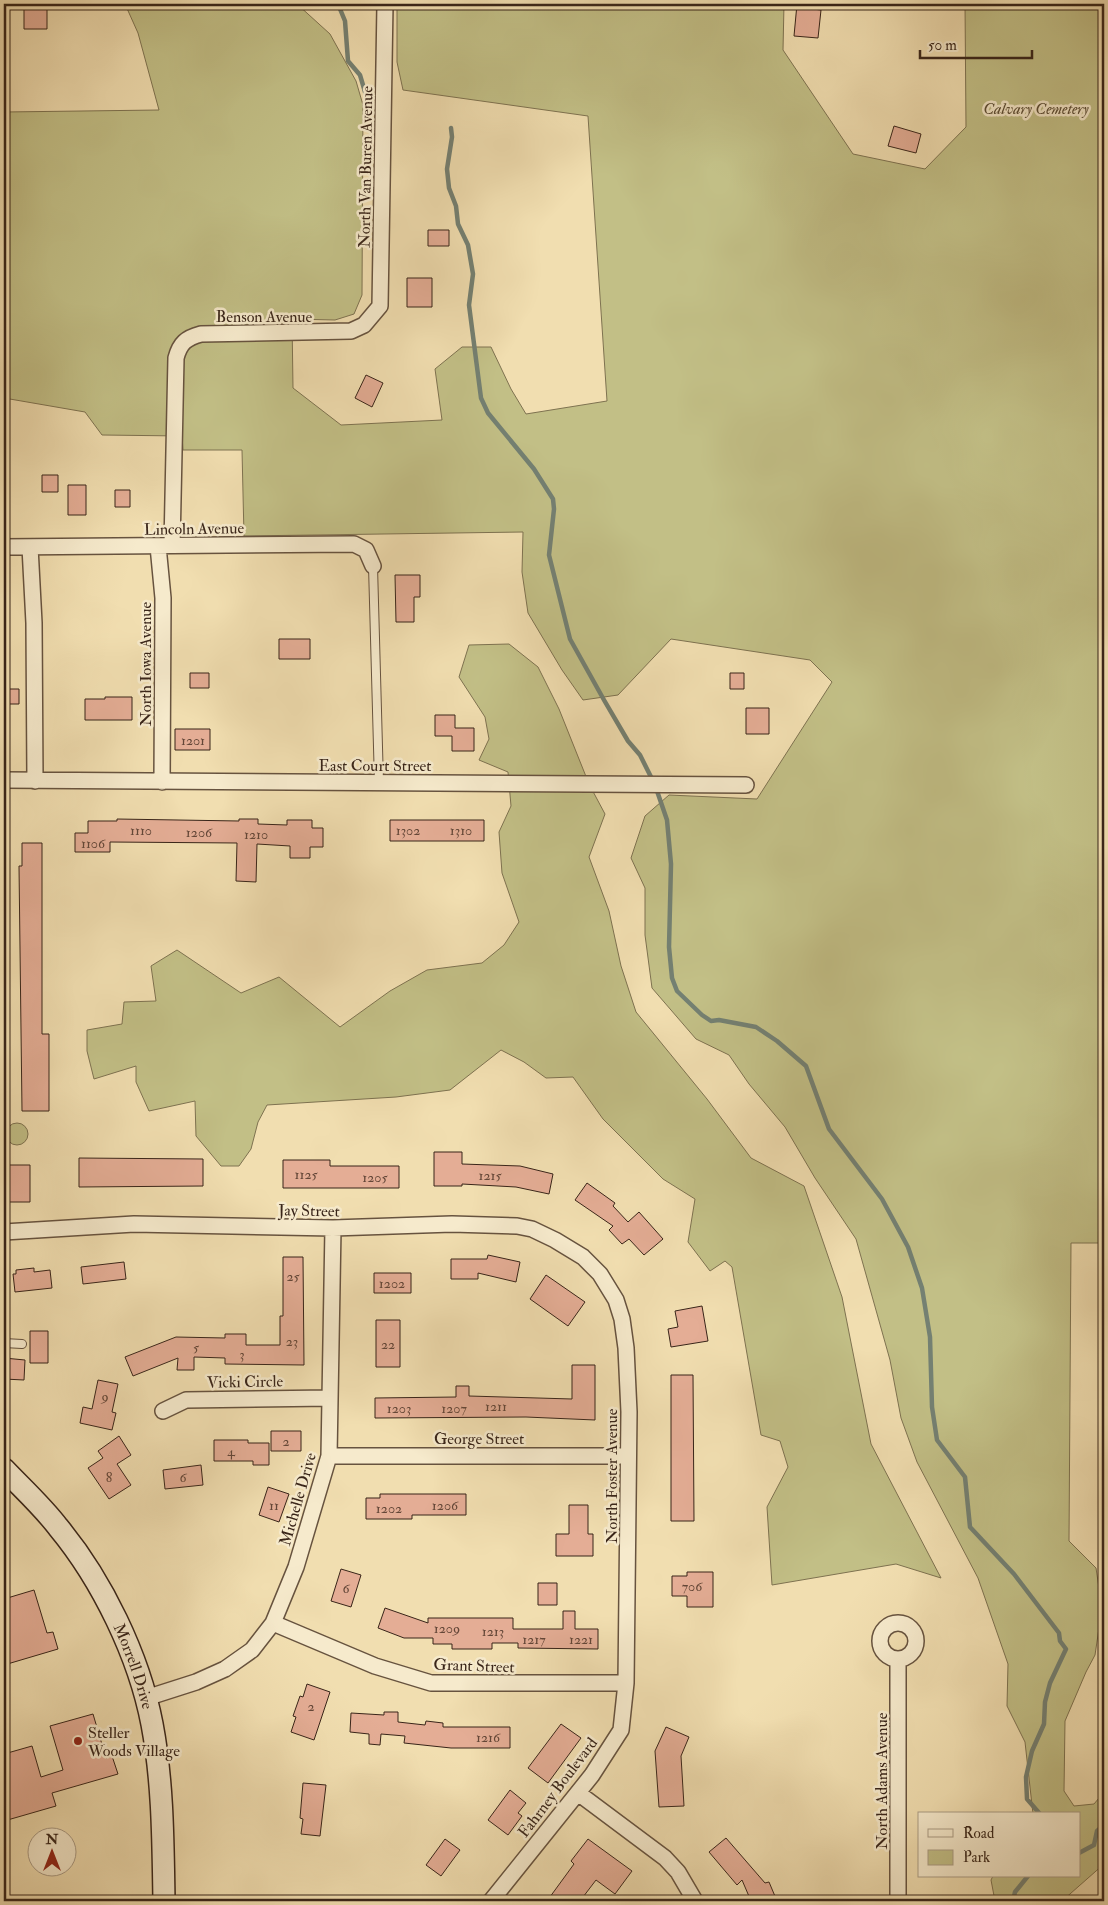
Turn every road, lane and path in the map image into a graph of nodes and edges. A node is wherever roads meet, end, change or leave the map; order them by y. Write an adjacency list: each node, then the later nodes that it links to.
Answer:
1 (385, 4): 2 (street, North Van Buren Avenue)
2 (364, 325): 3 (street, Benson Avenue)
3 (176, 358): 4 (street, North Iowa Avenue)
4 (165, 545): 5 (street, Lincoln Avenue); 7 (street, Lincoln Avenue); 10 (street, North Iowa Avenue)
5 (30, 547): 6 (street, Lincoln Avenue); 9 (street)
6 (4, 548)
7 (373, 566): 11 (lane)
8 (4, 780): 9 (street, East Court Street)
9 (34, 781): 10 (street, East Court Street)
10 (162, 782): 11 (street, East Court Street)
11 (379, 783): 12 (street, East Court Street)
12 (746, 785)
13 (333, 1228): 14 (street, Jay Street); 15 (street, Jay Street); 18 (street, Michelle Drive)
14 (4, 1232)
15 (600, 1274): 21 (street, North Foster Avenue)
16 (4, 1343): 17 (lane)
17 (22, 1344)
18 (330, 1398): 19 (street, Vicki Circle); 20 (street, Michelle Drive)
19 (163, 1411)
20 (329, 1456): 21 (street, George Street); 23 (street, Michelle Drive)
21 (628, 1456): 25 (street, North Foster Avenue)
22 (4, 1469): 26 (main road, Morrell Drive)
23 (273, 1623): 25 (street, Grant Street); 26 (street, Michelle Drive)
24 (898, 1660): 33 (street, North Adams Avenue)
25 (626, 1683): 27 (street, Fahrney Boulevard)
26 (146, 1698): 28 (main road, Morrell Drive)
27 (578, 1793): 29 (street, Fahrney Boulevard); 30 (street)
28 (164, 1901)
29 (490, 1901)
30 (695, 1901)
31 (700, 1901): 32 (street)
32 (705, 1901)
33 (898, 1901)

